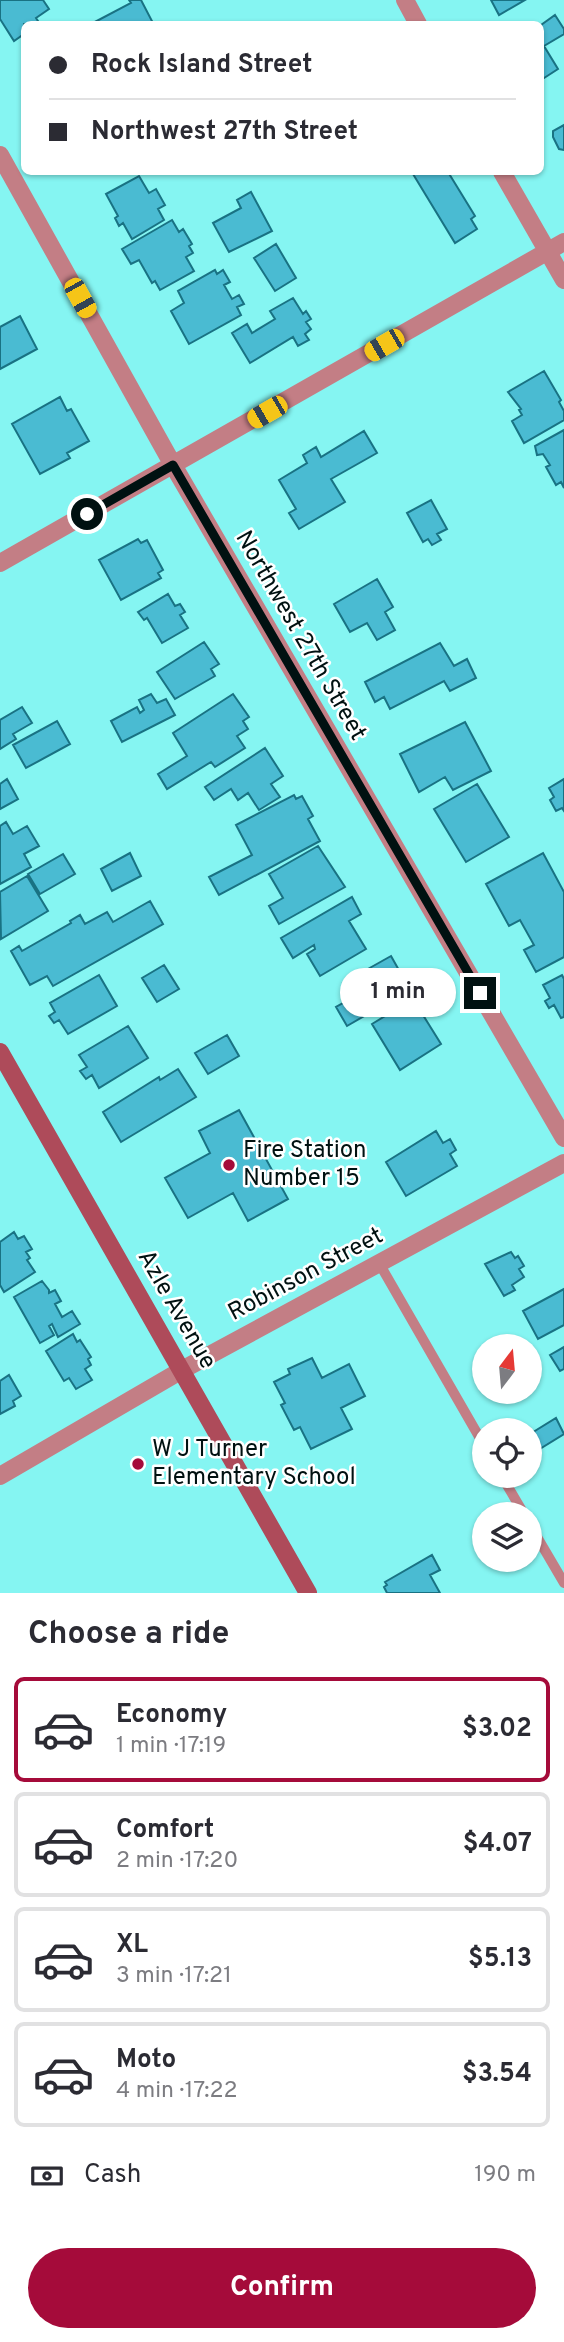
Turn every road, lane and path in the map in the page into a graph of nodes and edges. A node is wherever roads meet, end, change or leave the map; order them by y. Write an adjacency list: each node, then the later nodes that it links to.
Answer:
1 (405, 0): 2 (street)
2 (416, 21)
3 (0, 155): 8 (street, Northwest 27th Street)
4 (504, 175): 6 (street)
5 (564, 242): 6 (street)
6 (548, 252): 7 (street); 8 (street)
7 (564, 280)
8 (173, 465): 9 (street); 11 (street, Northwest 27th Street)
9 (0, 563)
10 (0, 1052): 14 (main road, Azle Avenue)
11 (564, 1138)
12 (564, 1163): 13 (street, Robinson Street)
13 (379, 1263): 14 (street, Robinson Street); 15 (lane)
14 (181, 1370): 16 (street, Robinson Street); 19 (main road, Azle Avenue)
15 (472, 1424)
16 (0, 1476)
17 (542, 1545): 18 (lane)
18 (564, 1583)
19 (308, 1593)

